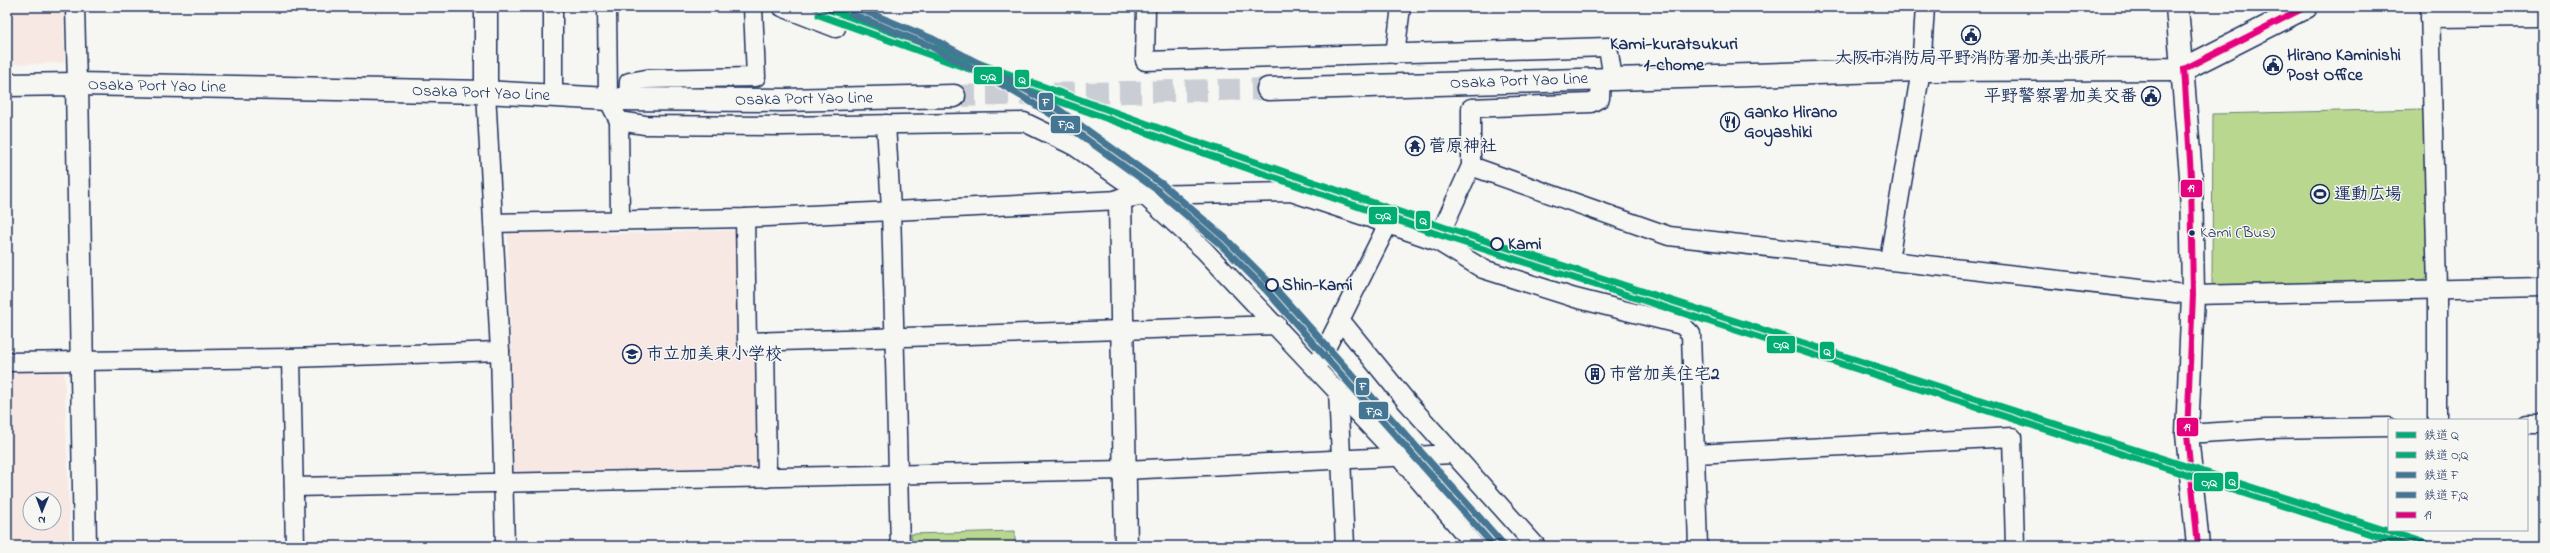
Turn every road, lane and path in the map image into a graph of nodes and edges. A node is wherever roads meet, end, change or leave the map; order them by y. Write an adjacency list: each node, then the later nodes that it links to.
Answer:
1 (74, 7): 19 (street)
2 (486, 7): 22 (main road)
3 (553, 7): 23 (street)
4 (607, 7): 25 (street)
5 (754, 7): 25 (street)
6 (782, 7): 14 (street)
7 (1146, 7): 15 (street)
8 (1401, 7): 15 (street)
9 (1925, 7): 17 (street)
10 (2177, 7): 16 (main road)
11 (2306, 7): 16 (main road, Osaka Port Yao Line)
12 (2430, 13): 13 (street); 39 (street)
13 (2543, 17)
14 (836, 28)
15 (1395, 54): 18 (street)
16 (2184, 69): 17 (main road, Osaka Port Yao Line); 40 (main road)
17 (1921, 70): 18 (main road, Osaka Port Yao Line); 37 (street)
18 (1607, 79): 21 (main road, Osaka Port Yao Line); 28 (street)
19 (76, 84): 20 (main road, Osaka Port Yao Line); 22 (main road, Osaka Port Yao Line); 48 (main road)
20 (7, 85)
21 (1268, 89)
22 (486, 92): 23 (main road, Osaka Port Yao Line); 34 (street)
23 (553, 96): 25 (main road, Osaka Port Yao Line)
24 (954, 96): 25 (main road, Osaka Port Yao Line)
25 (618, 100): 26 (street)
26 (619, 122): 27 (street); 33 (street)
27 (886, 124): 29 (street); 31 (street)
28 (1471, 166): 36 (street); 37 (street)
29 (1144, 195): 30 (street); 35 (street); 42 (street)
30 (1120, 200): 31 (street); 43 (main road)
31 (891, 209): 32 (street); 44 (street)
32 (745, 218): 33 (street); 45 (street)
33 (620, 219): 34 (street)
34 (494, 223): 46 (street)
35 (1388, 224): 36 (street); 41 (street)
36 (1437, 242): 58 (street)
37 (1889, 260): 40 (street)
38 (2543, 287): 39 (street)
39 (2437, 289): 40 (street); 52 (street)
40 (2193, 295): 56 (main road)
41 (1341, 321): 50 (street); 57 (street)
42 (1277, 325): 43 (street); 50 (street)
43 (1123, 330): 44 (street); 61 (main road)
44 (895, 337): 45 (street); 62 (street)
45 (765, 342): 63 (street)
46 (500, 351): 47 (street); 64 (street)
47 (291, 358): 48 (street); 65 (street)
48 (80, 360): 49 (street); 66 (main road)
49 (7, 362)
50 (1316, 368): 51 (street)
51 (1338, 390): 59 (street); 60 (street)
52 (2437, 419)
53 (2528, 424): 54 (street)
54 (2543, 424)
55 (2388, 427): 56 (street)
56 (2187, 434): 76 (main road)
57 (1452, 454): 59 (street); 73 (street)
58 (1696, 454): 74 (street); 75 (street)
59 (1400, 457): 60 (street); 72 (street)
60 (1341, 460): 61 (street); 71 (street)
61 (1125, 470): 62 (street); 70 (main road)
62 (899, 476): 63 (street); 69 (street)
63 (767, 478): 64 (street)
64 (503, 482): 65 (street); 68 (street)
65 (294, 487): 67 (street)
66 (85, 546)
67 (295, 546)
68 (505, 546)
69 (900, 546)
70 (1126, 546)
71 (1345, 546)
72 (1475, 546)
73 (1536, 546)
74 (1698, 546)
75 (2015, 546)
76 (2198, 546)

